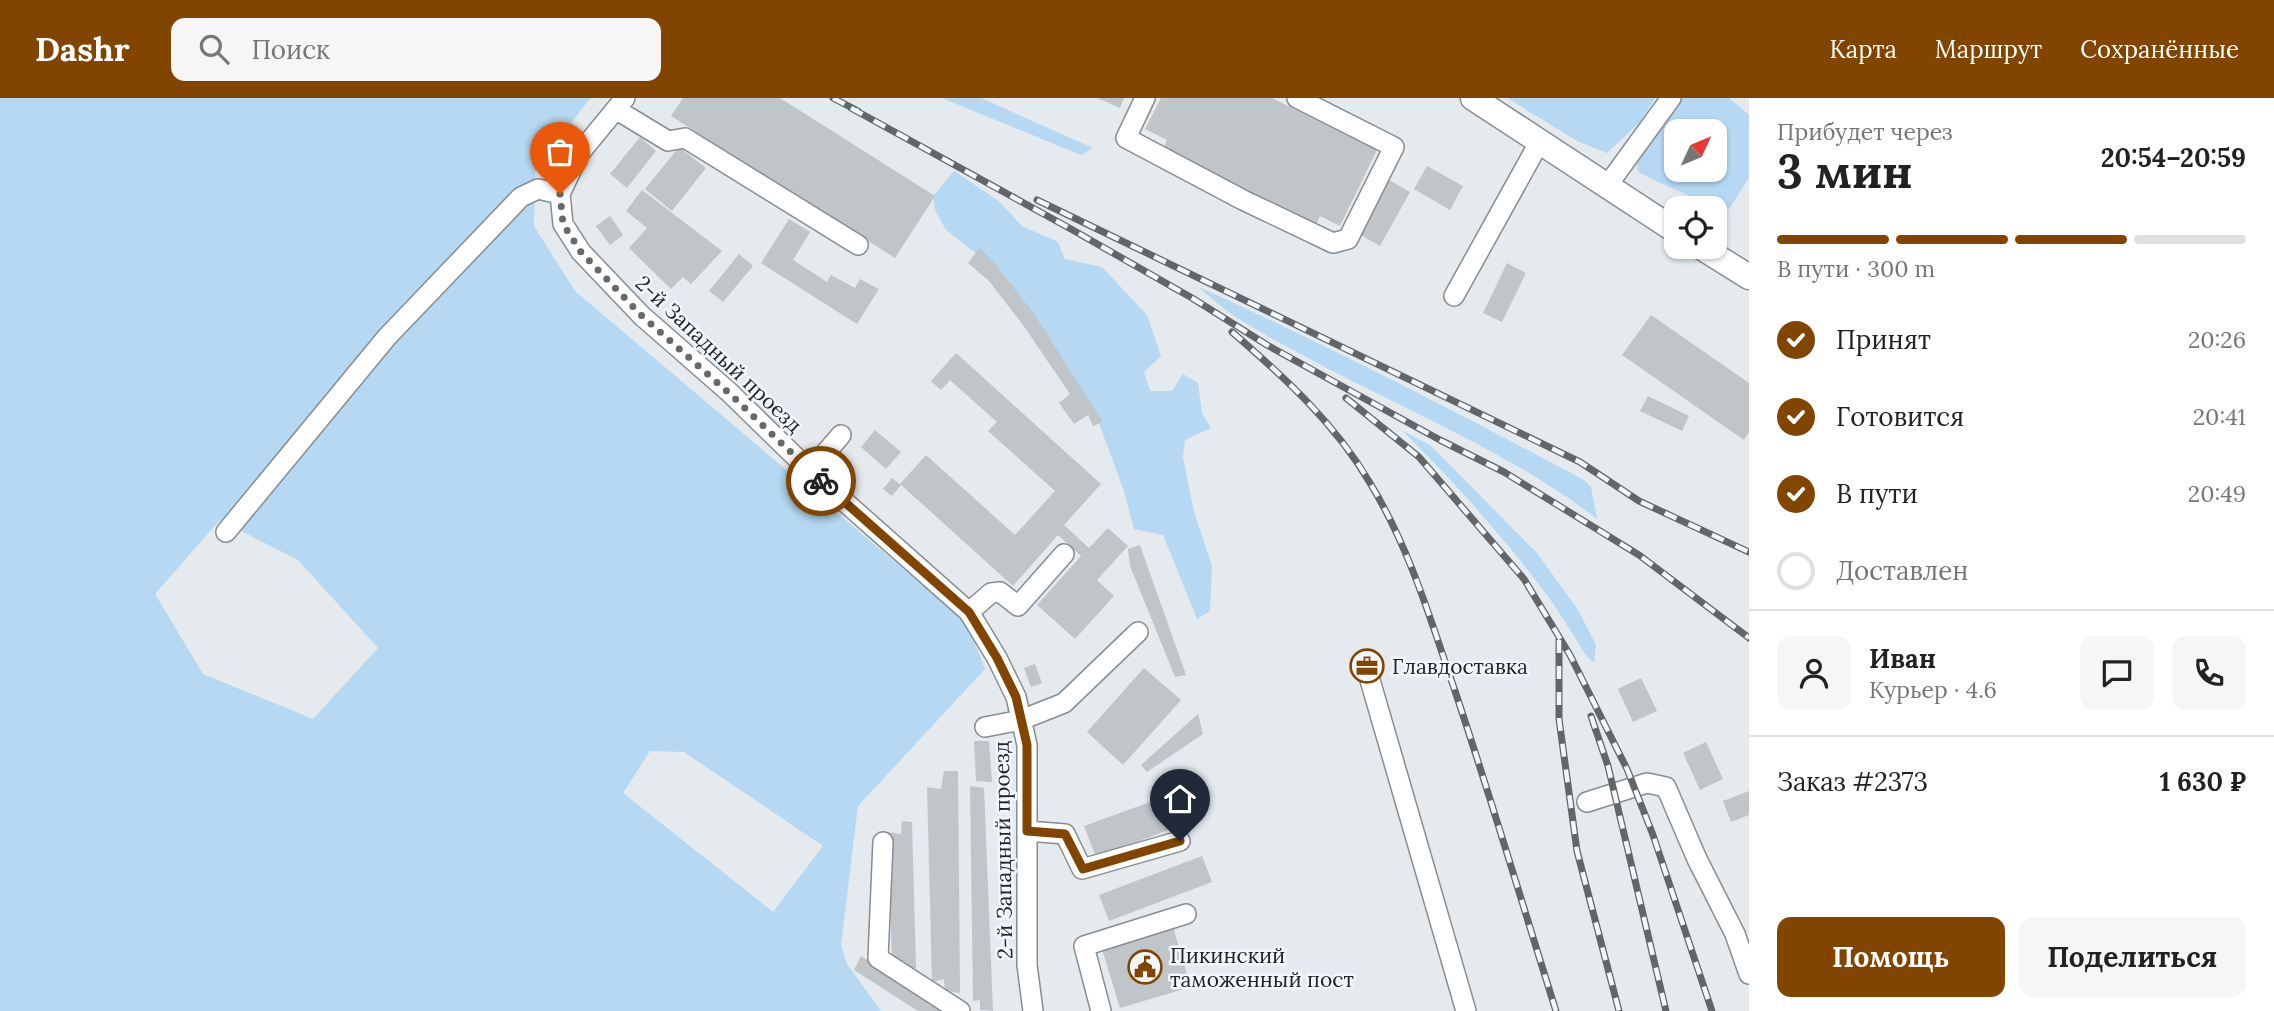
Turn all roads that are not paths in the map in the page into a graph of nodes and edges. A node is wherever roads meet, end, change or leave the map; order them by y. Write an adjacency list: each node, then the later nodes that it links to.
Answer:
1 (1145, 98): 2 (street)
2 (1297, 98)
3 (1473, 98): 6 (main road)
4 (1671, 98): 7 (street)
5 (621, 104): 8 (street); 10 (street)
6 (1540, 141): 7 (main road); 13 (street)
7 (1607, 186): 9 (main road)
8 (560, 194): 15 (street, 2-й Западный проезд); 16 (street)
9 (1664, 223)
10 (858, 246)
11 (1720, 259): 12 (main road)
12 (1749, 278)
13 (1454, 296)
14 (841, 435): 15 (street)
15 (810, 471): 18 (street, 2-й Западный проезд)
16 (226, 532)
17 (1064, 554): 18 (street)
18 (969, 612): 21 (street, 2-й Западный проезд)
19 (1138, 632): 21 (street)
20 (1370, 680): 32 (street)
21 (1021, 720): 22 (street); 24 (street, 2-й Западный проезд)
22 (985, 727)
23 (1587, 802): 28 (street)
24 (1027, 831): 25 (street); 30 (street, 2-й Западный проезд)
25 (1180, 841)
26 (883, 842): 29 (street)
27 (1186, 914): 31 (street)
28 (1749, 974)
29 (960, 1011)
30 (1033, 1011)
31 (1101, 1011)
32 (1466, 1011)

